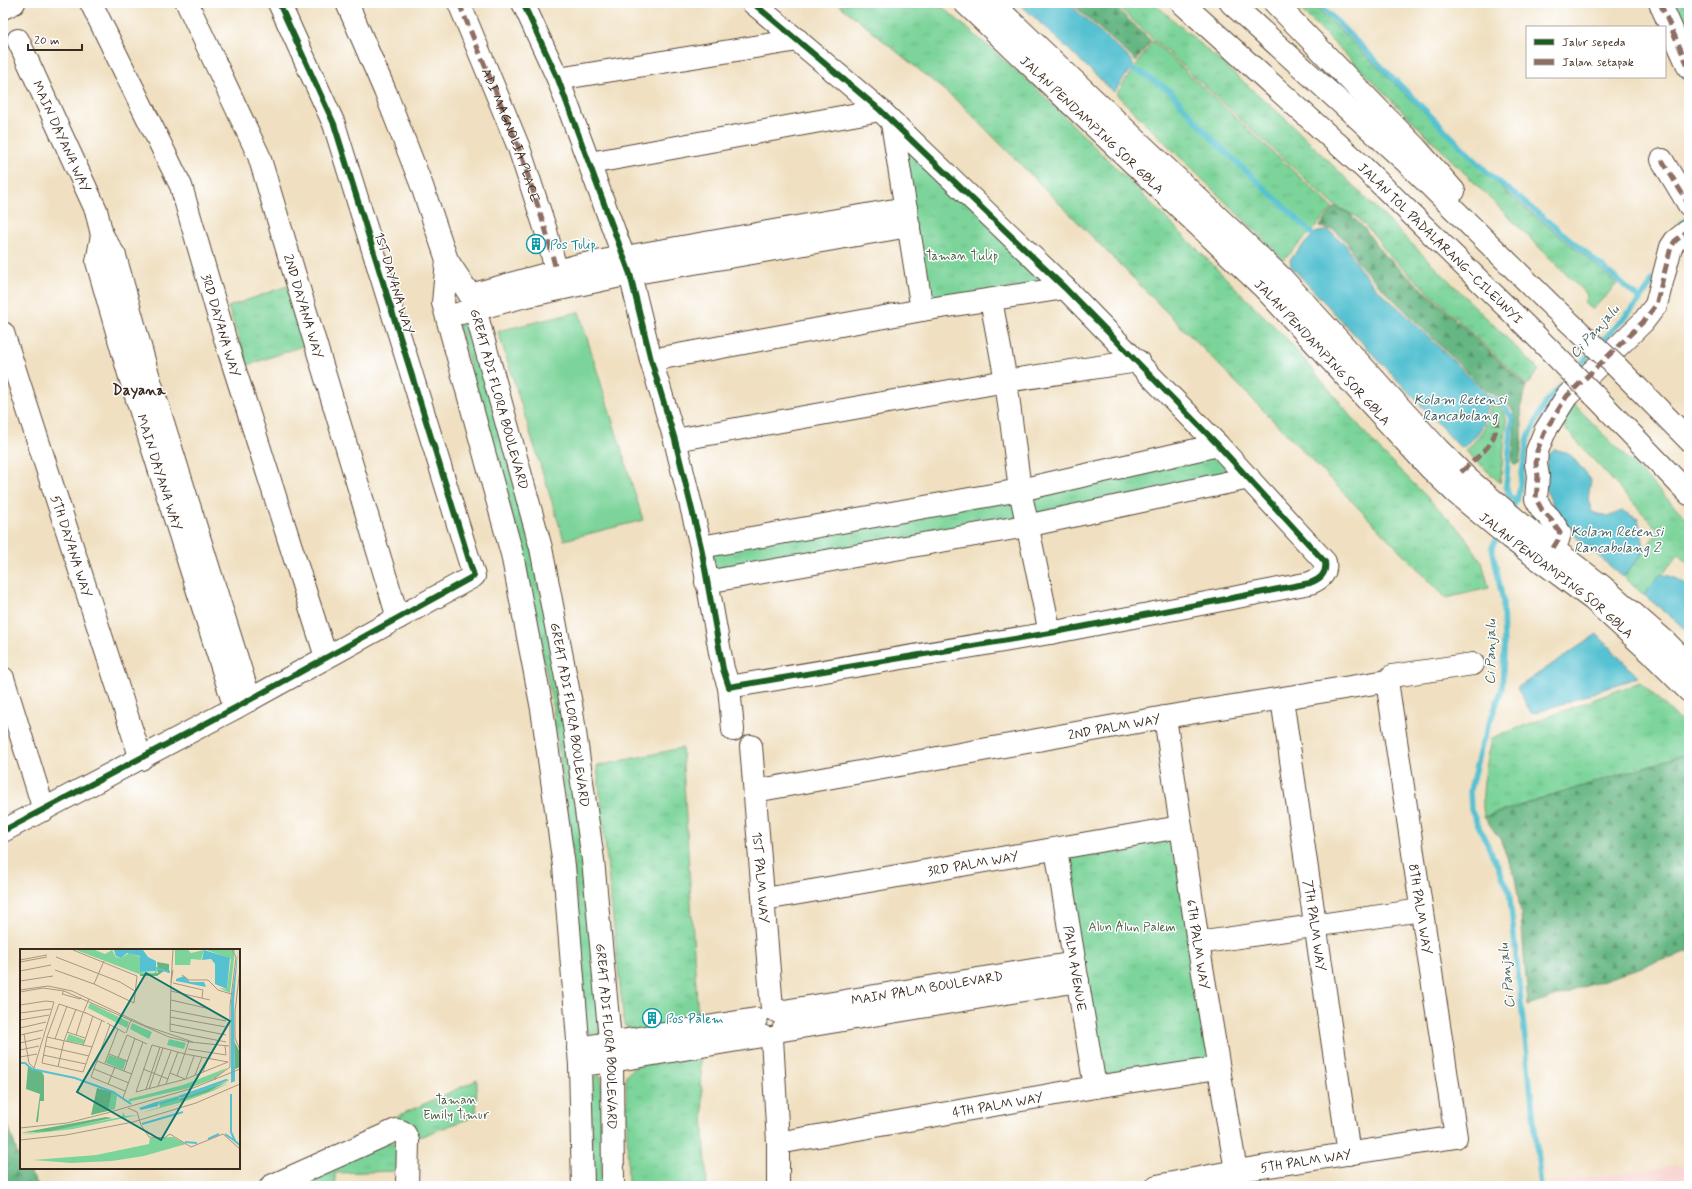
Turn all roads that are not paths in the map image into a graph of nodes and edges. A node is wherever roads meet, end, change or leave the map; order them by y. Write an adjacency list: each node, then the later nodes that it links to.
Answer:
1 (14, 3): 15 (main road)
2 (91, 3): 53 (main road, 3RD DAYANA WAY)
3 (187, 3): 51 (main road, 2ND DAYANA WAY)
4 (280, 3): 51 (main road, 1ST DAYANA WAY)
5 (347, 3): 28 (main road, GREAT ADI FLORA BOULEVARD)
6 (459, 3): 30 (main road, ADI MAGNOLIA PLACE)
7 (523, 3): 20 (main road)
8 (754, 3): 17 (main road)
9 (965, 3): 18 (main road, JALAN PENDAMPING SOR GBLA)
10 (992, 3): 18 (main road, JALAN PENDAMPING SOR GBLA)
11 (1182, 3): 45 (main road, JALAN TOL PADALARANG–CILEUNYI, bridge)
12 (1231, 3): 26 (main road)
13 (1276, 3): 26 (main road)
14 (1660, 3): 19 (main road)
15 (3, 8)
16 (18, 40): 61 (main road, MAIN DAYANA WAY)
17 (798, 40): 20 (main road); 21 (main road)
18 (1039, 59): 47 (main road, JALAN PENDAMPING SOR GBLA)
19 (1689, 68)
20 (558, 79): 23 (main road)
21 (886, 116): 23 (main road); 25 (main road); 31 (main road)
22 (1662, 160): 24 (main road)
23 (590, 163): 29 (main road)
24 (1689, 205)
25 (907, 217): 29 (main road); 34 (main road)
26 (1469, 223): 41 (main road, bridge)
27 (1689, 230): 49 (main road)
28 (447, 260): 33 (main road, GREAT ADI FLORA BOULEVARD); 35 (main road, GREAT ADI FLORA BOULEVARD)
29 (627, 265): 30 (main road); 33 (main road); 37 (main road)
30 (556, 270): 33 (main road)
31 (1065, 288): 32 (main road); 38 (main road)
32 (991, 300): 34 (main road); 39 (main road)
33 (473, 302): 35 (main road); 77 (main road, GREAT ADI FLORA BOULEVARD)
34 (922, 310): 37 (main road)
35 (448, 317): 78 (main road, GREAT ADI FLORA BOULEVARD)
36 (3, 333): 65 (main road, 5TH DAYANA WAY)
37 (651, 360): 40 (main road)
38 (1138, 361): 39 (main road); 42 (main road)
39 (1006, 381): 40 (main road); 44 (main road)
40 (674, 440): 48 (main road)
41 (1689, 440)
42 (1218, 445): 43 (main road); 44 (main road)
43 (1249, 478): 46 (main road); 52 (main road)
44 (1020, 490): 46 (main road); 48 (main road)
45 (1689, 494)
46 (1026, 526): 50 (main road); 52 (main road)
47 (1516, 531): 49 (main road, JALAN PENDAMPING SOR GBLA); 59 (main road, JALAN PENDAMPING SOR GBLA)
48 (701, 547): 50 (main road)
49 (1553, 548): 55 (main road, JALAN PENDAMPING SOR GBLA)
50 (706, 582): 58 (main road)
51 (398, 618): 53 (main road)
52 (1050, 633): 58 (main road)
53 (326, 657): 61 (main road)
54 (1472, 664): 57 (main road, 2ND PALM WAY)
55 (1689, 665)
56 (3, 678): 67 (main road)
57 (1387, 681): 60 (main road, 2ND PALM WAY); 72 (main road, 8TH PALM WAY)
58 (729, 687): 63 (main road)
59 (1689, 691)
60 (1282, 698): 62 (main road, 2ND PALM WAY); 73 (main road, 7TH PALM WAY)
61 (243, 704): 65 (main road)
62 (1165, 717): 66 (main road, 2ND PALM WAY); 68 (main road, 6TH PALM WAY)
63 (733, 730)
64 (751, 746): 66 (main road, 1ST PALM WAY)
65 (141, 759): 67 (main road)
66 (755, 791): 71 (main road, 1ST PALM WAY)
67 (44, 810): 69 (main road)
68 (1180, 827): 70 (main road, 3RD PALM WAY); 74 (main road, 6TH PALM WAY)
69 (3, 831)
70 (1056, 849): 71 (main road, 3RD PALM WAY); 75 (main road, PALM AVENUE)
71 (765, 899): 76 (main road, 1ST PALM WAY)
72 (1422, 910): 73 (main road); 81 (main road, 8TH PALM WAY)
73 (1316, 925): 74 (main road); 83 (main road, 7TH PALM WAY)
74 (1198, 943): 79 (main road, 6TH PALM WAY)
75 (1076, 972): 76 (main road, MAIN PALM BOULEVARD); 80 (main road, PALM AVENUE)
76 (770, 1024): 77 (main road, MAIN PALM BOULEVARD); 82 (main road, 1ST PALM WAY)
77 (611, 1052): 78 (main road, MAIN PALM BOULEVARD); 88 (main road, GREAT ADI FLORA BOULEVARD)
78 (579, 1057): 87 (main road, GREAT ADI FLORA BOULEVARD)
79 (1218, 1068): 80 (main road, 4TH PALM WAY); 84 (main road, 6TH PALM WAY)
80 (1095, 1087): 82 (main road, 4TH PALM WAY)
81 (1456, 1137): 83 (main road, 5TH PALM WAY)
82 (778, 1143): 89 (main road, 1ST PALM WAY)
83 (1349, 1154): 84 (main road, 5TH PALM WAY)
84 (1236, 1171): 90 (main road, 5TH PALM WAY)
85 (271, 1186): 86 (main road)
86 (407, 1186)
87 (583, 1186)
88 (613, 1186)
89 (778, 1186)
90 (1157, 1186)

